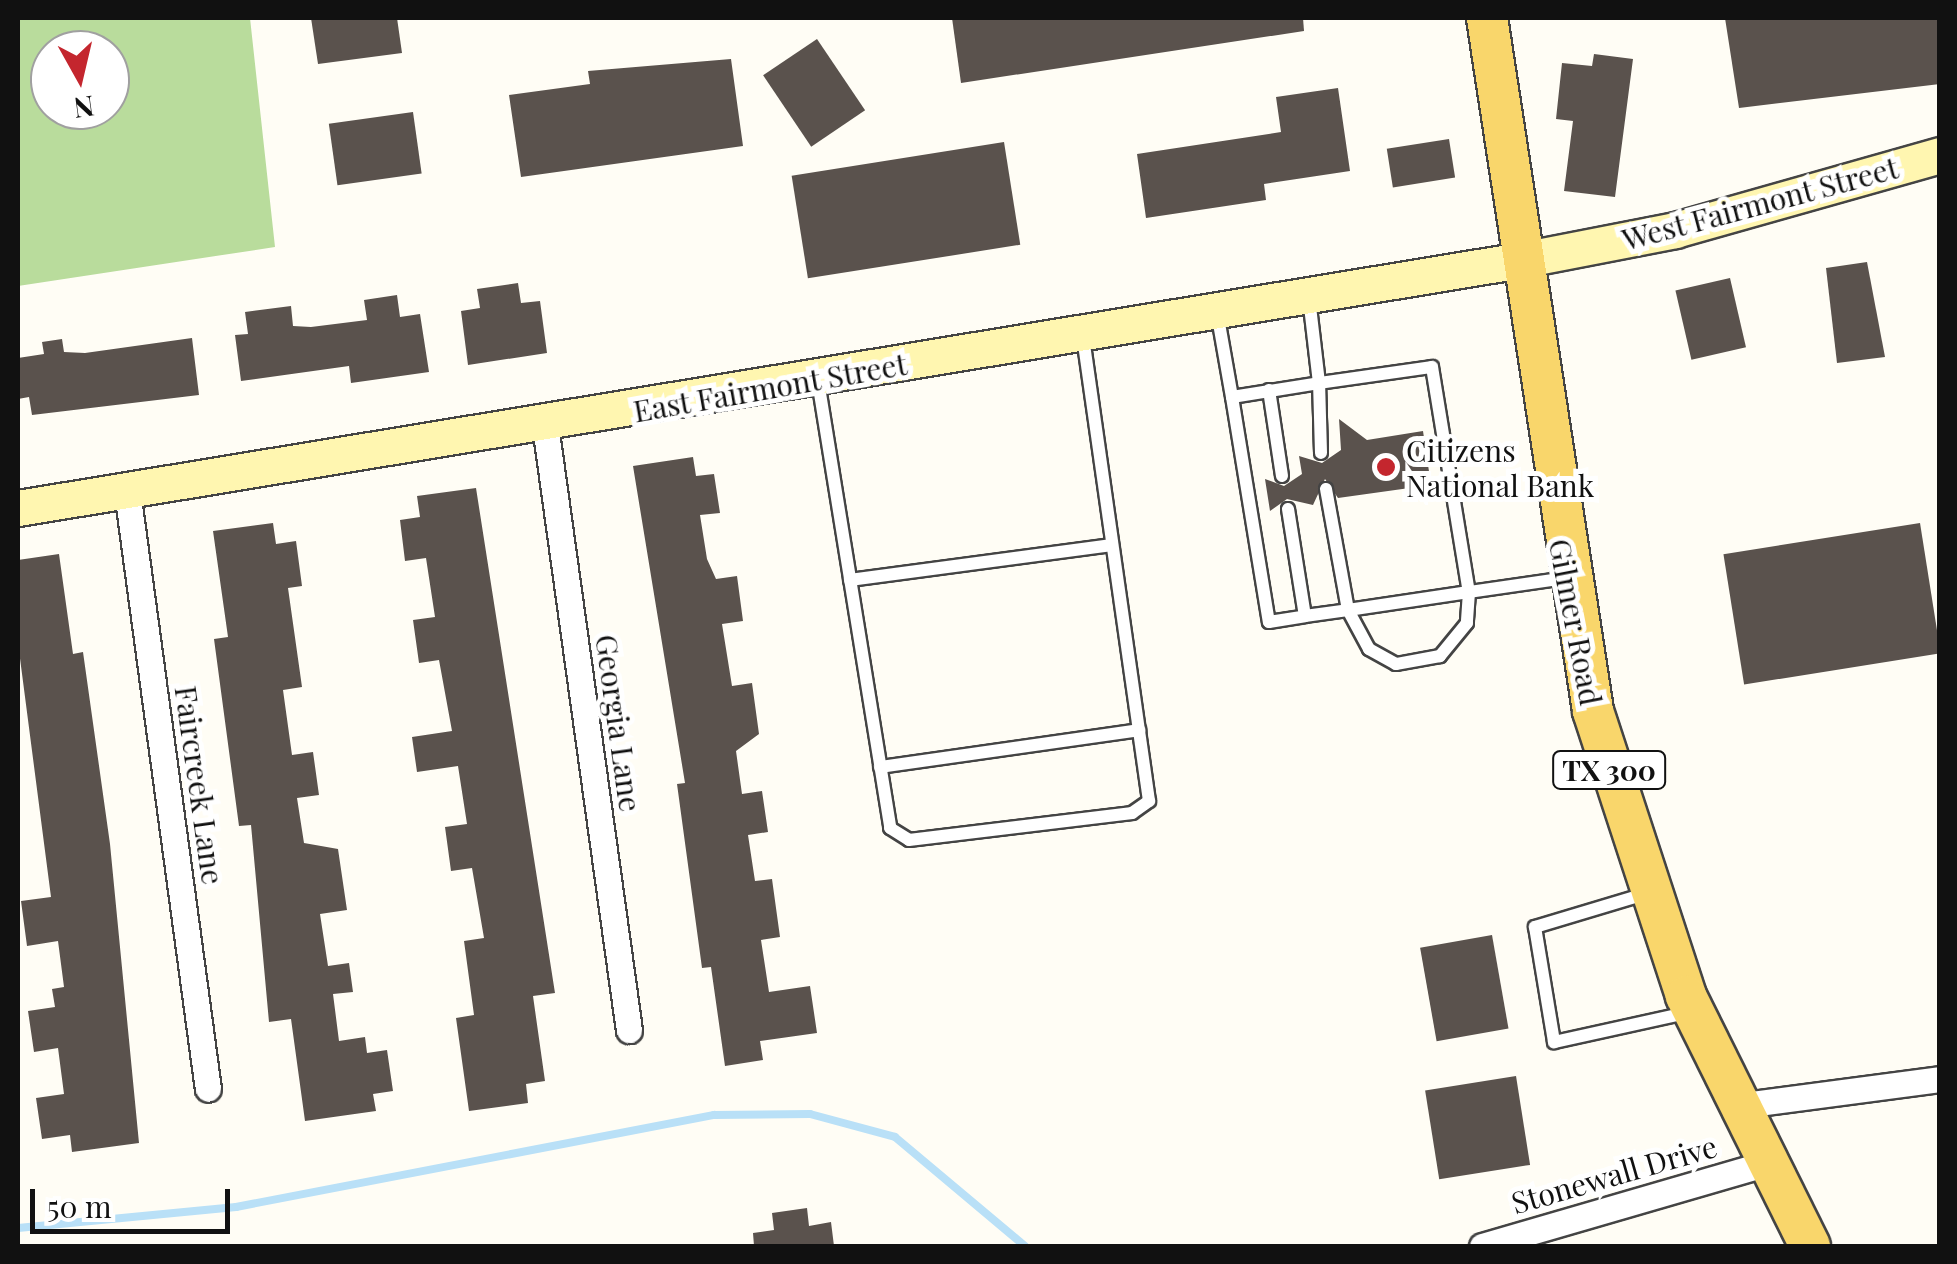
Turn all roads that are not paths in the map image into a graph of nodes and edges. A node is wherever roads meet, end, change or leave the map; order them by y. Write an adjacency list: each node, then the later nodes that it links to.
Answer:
1 (1486, 18): 3 (main road, Gilmer Road / TX 300)
2 (1940, 155): 3 (street, West Fairmont Street)
3 (1521, 260): 4 (street, East Fairmont Street); 19 (main road, Gilmer Road / TX 300)
4 (1308, 296): 5 (street, East Fairmont Street); 8 (lane)
5 (1217, 311): 6 (street, East Fairmont Street); 10 (lane)
6 (1082, 334): 7 (street, East Fairmont Street); 18 (lane)
7 (818, 378): 11 (street, East Fairmont Street); 20 (lane)
8 (1319, 384): 9 (lane); 12 (lane); 21 (lane)
9 (1269, 390): 10 (lane); 13 (lane)
10 (1232, 396): 23 (lane)
11 (545, 425): 15 (street, East Fairmont Street); 28 (street, Georgia Lane)
12 (1321, 453)
13 (1282, 476)
14 (1326, 488): 22 (lane)
15 (126, 491): 16 (street, East Fairmont Street); 30 (street, Faircreek Lane)
16 (18, 508)
17 (1288, 509): 23 (lane)
18 (1112, 545): 20 (lane); 24 (lane)
19 (1566, 578): 21 (lane); 26 (main road, Gilmer Road / TX 300)
20 (850, 580): 25 (lane)
21 (1469, 592): 22 (lane); 22 (lane)
22 (1348, 610): 23 (lane)
23 (1305, 616)
24 (1139, 730): 25 (lane); 25 (lane)
25 (880, 768)
26 (1647, 893): 27 (main road, Gilmer Road / TX 300); 27 (lane)
27 (1692, 1011): 31 (main road, Gilmer Road / TX 300)
28 (629, 1030)
29 (1940, 1078): 31 (street)
30 (208, 1089)
31 (1736, 1106): 32 (main road, Gilmer Road / TX 300)
32 (1764, 1164): 33 (street, Stonewall Drive); 34 (main road, Gilmer Road / TX 300)
33 (1482, 1246)
34 (1810, 1246)

